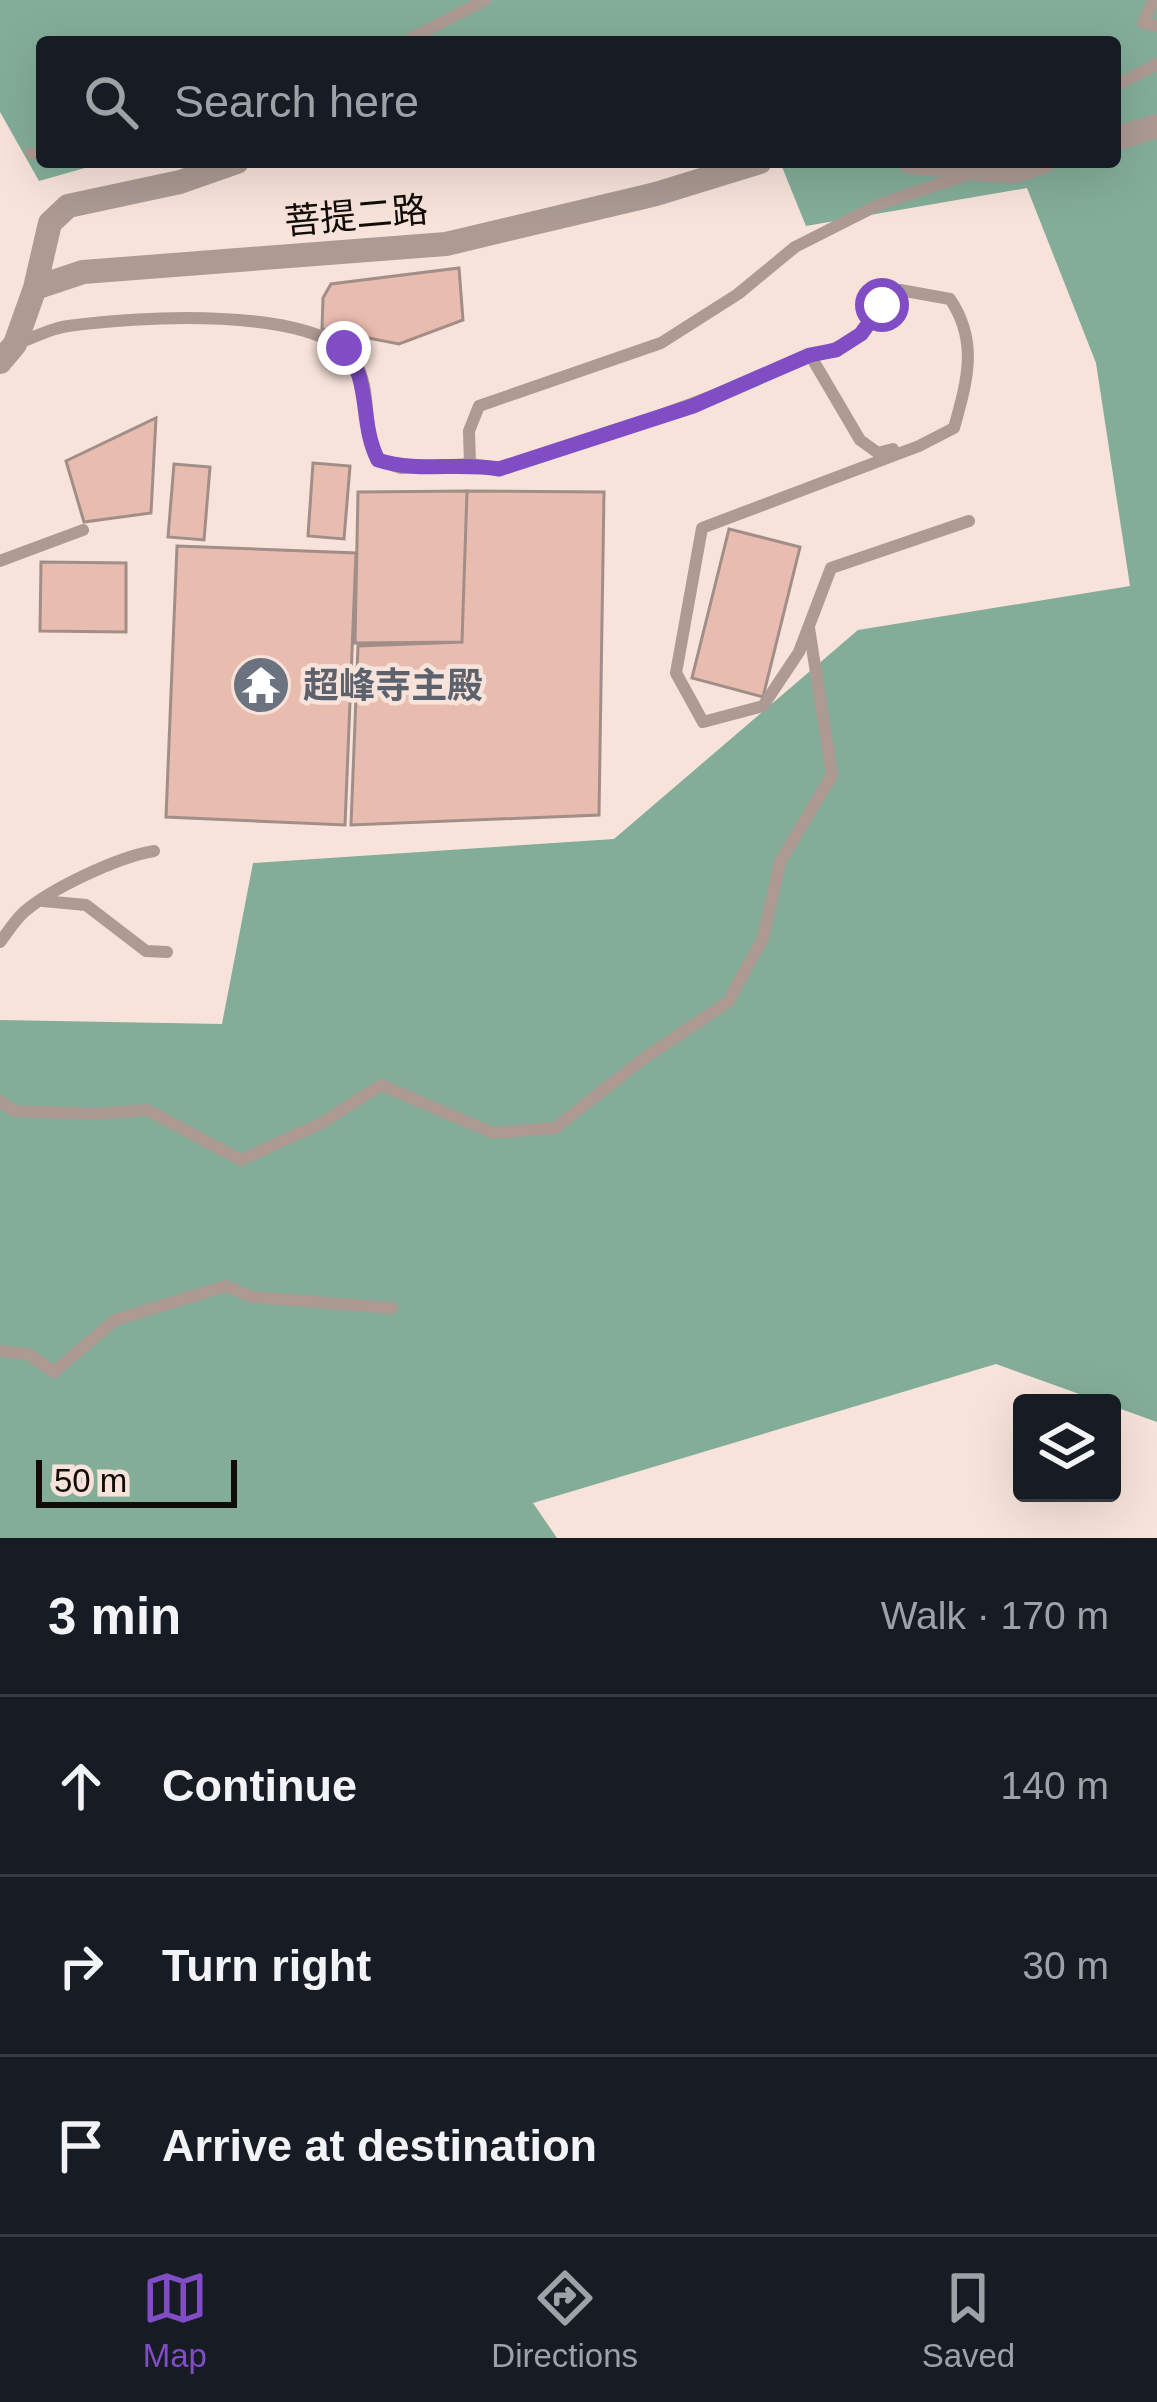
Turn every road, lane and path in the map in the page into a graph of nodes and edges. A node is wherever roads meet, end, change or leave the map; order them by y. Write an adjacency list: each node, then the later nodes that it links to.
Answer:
1 (485, 0): 4 (lane)
2 (1154, 0): 3 (lane)
3 (1157, 26)
4 (416, 36)
5 (1157, 64): 6 (lane)
6 (1121, 83)
7 (1157, 126): 8 (street)
8 (1121, 137)
9 (220, 168): 12 (street)
10 (740, 168): 12 (street, 菩提二路)
11 (1008, 168): 16 (lane)
12 (34, 288): 13 (street)
13 (7, 353): 16 (lane)
14 (810, 355): 15 (lane); 15 (lane); 16 (lane)
15 (919, 446): 20 (lane)
16 (470, 464)
17 (969, 520): 20 (lane)
18 (83, 530): 19 (lane)
19 (0, 561)
20 (809, 627): 25 (lane)
21 (154, 851): 22 (lane)
22 (42, 902): 23 (lane); 24 (lane)
23 (0, 942)
24 (167, 952)
25 (0, 1101)
26 (392, 1308): 27 (lane)
27 (0, 1351)

